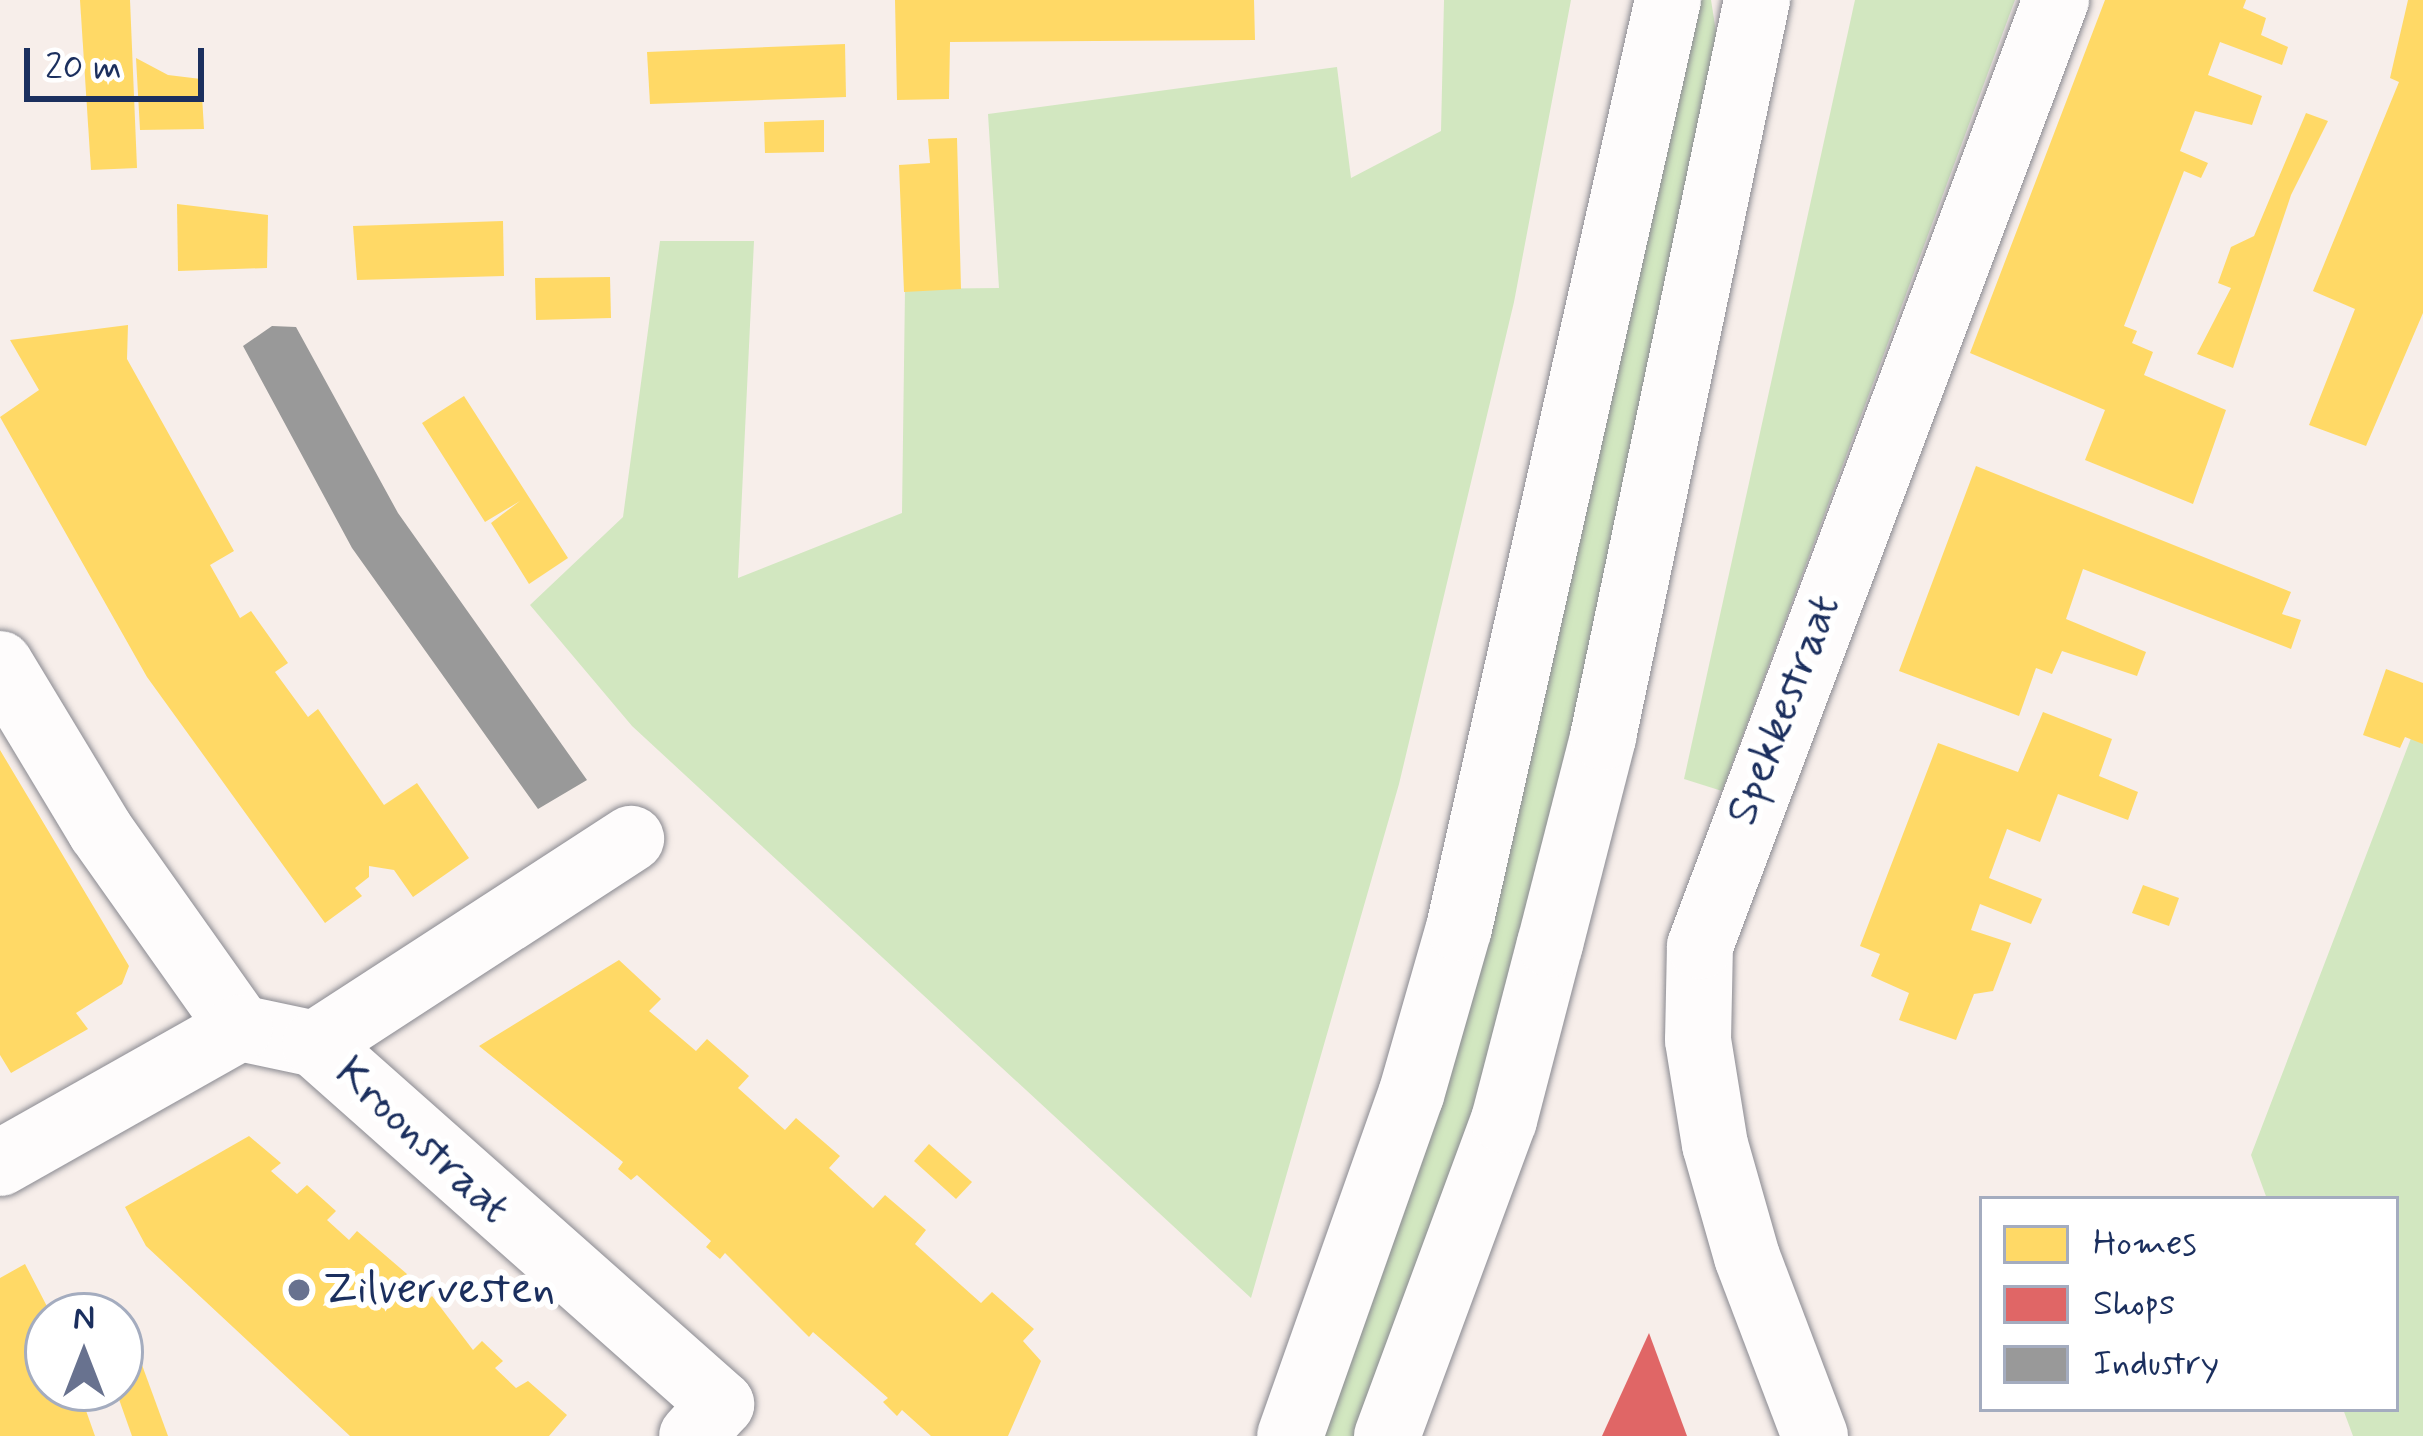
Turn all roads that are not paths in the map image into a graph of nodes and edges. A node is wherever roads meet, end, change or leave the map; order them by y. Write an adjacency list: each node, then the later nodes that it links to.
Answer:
1 (1668, 0): 10 (street)
2 (1757, 0): 11 (street)
3 (2056, 0): 12 (street, Spekkestraat)
4 (0, 664): 6 (street)
5 (632, 839): 7 (street)
6 (240, 1028): 7 (street, Kroonstraat); 8 (street)
7 (315, 1044): 9 (street, Kroonstraat)
8 (0, 1163)
9 (692, 1436)
10 (1290, 1436)
11 (1387, 1436)
12 (1816, 1436)

